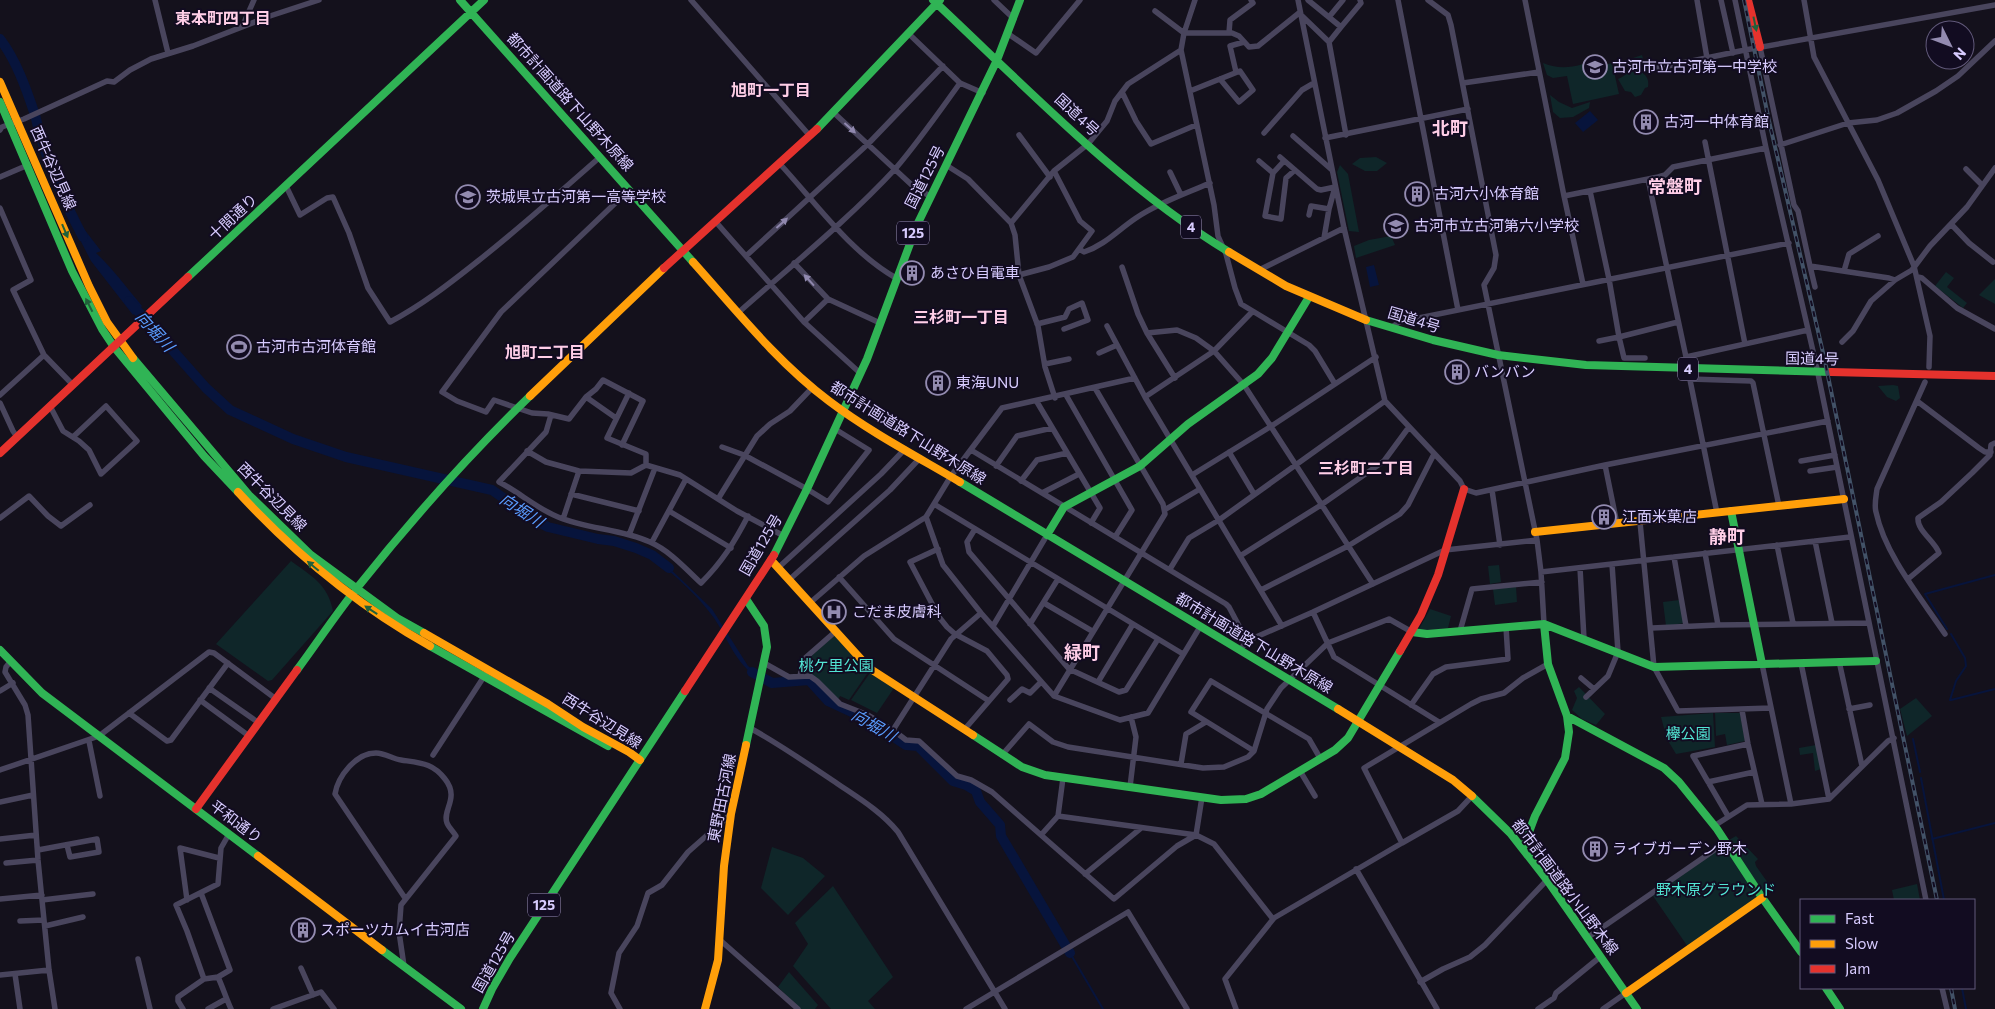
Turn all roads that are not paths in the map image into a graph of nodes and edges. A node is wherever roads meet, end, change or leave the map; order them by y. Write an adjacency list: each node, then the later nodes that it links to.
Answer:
1 (156, 0): 44 (street)
2 (254, 0): 31 (street)
3 (319, 0): 31 (street)
4 (460, 0): 27 (main road, 都市計画道路下山野木原線)
5 (484, 0): 27 (main road, 十間通り)
6 (692, 0): 70 (street)
7 (994, 0): 30 (street)
8 (1020, 0): 30 (main road)
9 (1080, 0): 35 (street)
10 (1195, 0): 33 (street)
11 (1251, 0): 36 (street)
12 (1298, 0): 28 (street)
13 (1308, 0): 29 (street)
14 (1343, 0): 29 (street)
15 (1360, 0): 32 (street)
16 (1398, 0): 63 (street)
17 (1428, 0): 56 (street)
18 (1525, 0): 51 (street)
19 (1697, 0): 46 (street)
20 (1721, 0): 45 (street)
21 (1735, 0): 43 (street)
22 (1748, 0): 41 (main road, one-way to 41)
23 (1804, 0): 37 (street)
24 (936, 1): 34 (main road); 47 (main road, 国道4号 / 4)
25 (1995, 5): 37 (street)
26 (1155, 11): 33 (street)
27 (471, 13): 78 (main road, 都市計画道路下山野木原線); 96 (main road, 十間通り)
28 (1299, 13): 39 (street); 40 (street); 55 (street)
29 (1328, 17): 32 (street)
30 (1013, 18): 35 (main road)
31 (242, 27): 44 (street)
32 (1342, 27): 40 (street)
33 (1184, 32): 36 (street); 42 (street)
34 (908, 33): 48 (street); 62 (main road)
35 (1007, 33): 47 (main road)
36 (1229, 33): 39 (street)
37 (1810, 38): 41 (street); 64 (street)
38 (1995, 41): 64 (street)
39 (1244, 42): 50 (street)
40 (1329, 42): 69 (street)
41 (1760, 47): 43 (street); 76 (street)
42 (1181, 50): 57 (street); 58 (street)
43 (1745, 50): 45 (street); 77 (street)
44 (168, 53): 65 (street)
45 (1733, 53): 46 (street)
46 (1707, 58): 49 (street)
47 (998, 60): 59 (main road, 国道125号 / 125); 75 (main road, 国道4号 / 4)
48 (943, 66): 54 (street); 74 (street)
49 (1653, 69)
50 (1236, 72): 52 (street); 52 (street)
51 (1539, 72): 56 (street); 103 (street)
52 (1220, 79): 57 (street)
53 (0, 82): 65 (main road, 西牛谷辺見線)
54 (960, 82): 59 (street); 86 (street)
55 (1314, 83): 67 (street); 72 (street)
56 (1463, 83): 61 (street)
57 (1190, 91): 66 (street)
58 (1122, 92): 66 (street); 75 (street)
59 (983, 93): 83 (main road, 国道125号 / 125)
60 (0, 102): 65 (main road, 西牛谷辺見線)
61 (1468, 109): 63 (street); 140 (street)
62 (833, 112): 70 (main road); 74 (street, one-way to 74)
63 (1421, 119): 69 (street); 141 (street)
64 (1848, 122): 76 (street); 125 (street)
65 (9, 125): 82 (main road, 西牛谷辺見線); 159 (main road, 西牛谷辺見線, one-way to 159)
66 (1196, 125): 95 (street)
67 (1264, 132)
68 (1018, 135): 93 (street)
69 (1346, 135): 72 (street)
70 (810, 136): 81 (main road)
71 (1293, 136): 88 (street)
72 (1325, 138): 88 (street)
73 (1705, 142): 80 (street)
74 (868, 144): 86 (street); 104 (street)
75 (1088, 144): 89 (street); 105 (main road, 国道4号 / 4)
76 (1780, 145): 124 (street)
77 (1766, 148): 80 (street); 116 (street)
78 (600, 157): 96 (street); 99 (main road, 都市計画道路下山野木原線)
79 (1259, 160): 91 (street)
80 (1708, 160): 94 (street); 120 (street)
81 (780, 164): 104 (street); 109 (main road)
82 (28, 165): 92 (street); 159 (main road, 西牛谷辺見線, one-way to 82)
83 (946, 165): 101 (main road, 国道125号 / 125); 110 (street)
84 (1995, 168): 97 (street)
85 (1966, 169): 97 (street)
86 (894, 170): 101 (street); 112 (street)
87 (1295, 170): 91 (street); 91 (street); 98 (street)
88 (1332, 170): 98 (street)
89 (1054, 171): 93 (street); 118 (street)
90 (1170, 172): 102 (street)
91 (1272, 173)
92 (0, 177)
93 (1050, 177): 110 (street)
94 (1648, 179): 100 (street); 127 (street)
95 (1210, 183): 102 (street); 117 (street)
96 (286, 186): 159 (main road, 十間通り)
97 (1982, 186): 111 (street)
98 (1336, 187): 107 (street); 113 (street)
99 (629, 190): 119 (main road, 都市計画道路下山野木原線); 192 (street)
100 (1590, 191): 103 (street); 133 (street)
101 (930, 196): 132 (main road, 国道125号 / 125)
102 (1181, 196): 105 (street)
103 (1564, 196): 136 (street)
104 (810, 197): 112 (street); 121 (street, one-way to 104)
105 (1159, 204): 117 (main road, 国道4号 / 4); 118 (street)
106 (0, 208): 164 (street)
107 (1329, 208): 108 (street); 115 (street)
108 (1308, 215)
109 (715, 221): 119 (main road); 121 (street)
110 (1011, 222): 130 (street)
111 (1951, 224): 122 (street); 125 (street)
112 (836, 226): 123 (street); 132 (street)
113 (1344, 228): 115 (street); 144 (street)
114 (1878, 236): 129 (street)
115 (1324, 238): 128 (street)
116 (1789, 243): 120 (street); 153 (street)
117 (1224, 248): 128 (main road, 国道4号 / 4); 143 (street)
118 (1079, 249): 130 (street)
119 (683, 250): 142 (main road, 都市計画道路下山野木原線); 192 (main road)
120 (1727, 255): 127 (street); 160 (street)
121 (746, 256): 135 (street)
122 (1993, 262)
123 (794, 263): 135 (street); 139 (street, one-way to 123)
124 (1810, 266): 129 (street); 137 (street)
125 (1914, 266): 131 (street); 134 (street)
126 (1122, 267): 155 (street)
127 (1668, 267): 133 (street); 146 (street)
128 (1259, 270): 138 (main road, 国道4号 / 4)
129 (1844, 271): 134 (street)
130 (1019, 275): 148 (street)
131 (1918, 277): 152 (street); 170 (street)
132 (896, 278): 147 (main road, 国道125号 / 125)
133 (1609, 278): 136 (street); 156 (street)
134 (1895, 280): 158 (street)
135 (771, 284): 142 (street); 145 (street)
136 (1583, 284): 140 (street)
137 (1815, 287)
138 (1309, 297): 144 (main road, 国道4号 / 4); 154 (main road)
139 (828, 299): 145 (street); 147 (street)
140 (1488, 304): 141 (street); 165 (street)
141 (1458, 310): 151 (street)
142 (739, 312): 179 (main road, 都市計画道路下山野木原線)
143 (1252, 312): 154 (street); 162 (street)
144 (1367, 320): 151 (main road, 国道4号 / 4); 166 (street)
145 (804, 322): 171 (street)
146 (1678, 322): 156 (street); 160 (street)
147 (880, 323): 171 (main road, 国道125号 / 125)
148 (1037, 324): 150 (street); 169 (street)
149 (1107, 326): 161 (street)
150 (1064, 328)
151 (1391, 328): 165 (main road, 国道4号 / 4)
152 (1995, 329)
153 (1808, 330): 160 (street); 196 (street)
154 (1288, 332): 176 (street); 178 (main road)
155 (1147, 333): 162 (street); 174 (street)
156 (1619, 337): 157 (street); 167 (street)
157 (1599, 341)
158 (1842, 342)
159 (117, 344): 177 (main road, 十間通り); 300 (main road, 西牛谷辺見線); 302 (main road, 西牛谷辺見線, one-way to 159)
160 (1745, 344)
161 (1117, 345): 163 (street); 173 (street)
162 (1214, 351): 174 (street); 178 (street)
163 (1098, 353)
164 (44, 355): 177 (street); 182 (street)
165 (1498, 355): 172 (main road, 国道4号 / 4); 236 (street)
166 (1376, 357): 176 (street); 187 (street)
167 (1645, 358)
168 (1069, 359): 169 (street)
169 (1045, 364): 186 (street)
170 (1929, 367)
171 (860, 373): 193 (main road, 国道125号 / 125)
172 (1995, 376)
173 (1135, 378): 180 (street); 185 (street)
174 (1175, 378): 185 (street)
175 (1925, 382): 188 (street)
176 (1335, 384): 197 (street)
177 (72, 385): 191 (main road, 十間通り)
178 (1244, 385): 197 (street); 204 (main road)
179 (812, 388): 193 (main road, 都市計画道路下山野木原線); 218 (street)
180 (1096, 388): 183 (street); 225 (street)
181 (629, 393): 184 (street); 195 (street); 206 (street)
182 (0, 395)
183 (1066, 395): 186 (street); 234 (street)
184 (586, 397): 194 (street); 195 (street)
185 (1145, 397): 204 (street)
186 (1055, 398): 189 (street)
187 (1385, 401): 198 (street); 222 (street)
188 (1917, 401): 213 (street); 295 (street)
189 (1037, 402): 199 (street); 210 (street)
190 (0, 403): 202 (street)
191 (50, 406): 202 (main road, 十間通り); 203 (street)
192 (516, 409): 194 (street); 300 (main road)
193 (842, 412): 200 (main road, 国道125号 / 125); 209 (main road, 都市計画道路下山野木原線)
194 (552, 415): 211 (street)
195 (616, 418): 206 (street)
196 (1828, 421): 201 (street); 217 (street)
197 (1270, 427): 212 (street); 222 (street)
198 (1409, 427): 216 (street); 249 (street)
199 (1052, 428): 215 (street); 224 (street)
200 (835, 429): 237 (main road, 国道125号 / 125); 237 (street)
201 (1764, 434): 207 (street); 207 (street); 250 (street)
202 (17, 437): 214 (main road, 十間通り)
203 (73, 437): 203 (street)
204 (1170, 440): 225 (main road); 231 (street)
205 (1995, 443): 213 (street)
206 (622, 445): 221 (street)
207 (1704, 445): 223 (street); 256 (street)
208 (722, 447): 218 (street)
209 (905, 449): 219 (main road, 都市計画道路下山野木原線); 289 (street)
210 (971, 450): 224 (street); 232 (street)
211 (527, 451): 228 (street); 260 (street)
212 (1229, 452): 231 (street); 244 (street)
213 (1991, 452): 295 (street)
214 (0, 453)
215 (1067, 454): 230 (street); 235 (street)
216 (1434, 454): 239 (street); 276 (street)
217 (1835, 454): 220 (street); 226 (street)
218 (744, 455): 237 (street); 245 (street)
219 (920, 458): 232 (main road, 都市計画道路下山野木原線); 296 (street)
220 (1801, 461)
221 (646, 465): 227 (street); 228 (street)
222 (1295, 465): 244 (street); 249 (street)
223 (1605, 465): 236 (street); 264 (street)
224 (996, 466): 235 (street)
225 (1140, 466): 234 (main road); 252 (street)
226 (1837, 466): 229 (street); 246 (street)
227 (655, 468): 233 (street); 253 (street)
228 (579, 471): 243 (street)
229 (1810, 471)
230 (1079, 474): 241 (street); 242 (street)
231 (1192, 475): 238 (street)
232 (951, 476): 247 (street); 267 (main road, 都市計画道路下山野木原線)
233 (686, 479): 245 (street); 254 (street)
234 (1115, 479): 242 (main road); 270 (street)
235 (1021, 481): 241 (street)
236 (1525, 482): 240 (street); 269 (street)
237 (808, 489): 268 (main road, 国道125号 / 125)
238 (1200, 489): 252 (street); 261 (street)
239 (1464, 489): 240 (street); 280 (main road)
240 (1492, 490): 274 (street)
241 (1042, 493): 251 (street)
242 (1090, 493): 251 (main road); 263 (street)
243 (571, 494): 253 (street); 260 (street)
244 (1254, 494): 261 (street)
245 (718, 499): 257 (street)
246 (1844, 499): 250 (main road); 271 (street)
247 (934, 504): 258 (street); 265 (street)
248 (90, 505): 259 (street)
249 (1321, 505): 276 (street); 283 (street)
250 (1779, 506): 255 (main road)
251 (1064, 507): 263 (street); 267 (main road)
252 (1166, 509): 281 (street)
253 (639, 511): 266 (street)
254 (669, 511): 273 (street); 277 (street)
255 (1731, 511): 256 (main road); 278 (main road)
256 (1717, 513): 262 (main road)
257 (748, 516): 268 (street); 277 (street)
258 (926, 517): 279 (street); 293 (street)
259 (0, 518)
260 (563, 519): 266 (street)
261 (1219, 520): 283 (street); 291 (street)
262 (1640, 522): 264 (main road); 286 (street)
263 (1091, 523): 270 (street)
264 (1617, 524): 269 (main road)
265 (975, 529): 287 (street); 304 (street)
266 (629, 535): 273 (street)
267 (1047, 535): 287 (street); 297 (main road, 都市計画道路下山野木原線)
268 (784, 536): 285 (main road, 国道125号 / 125)
269 (1536, 536): 274 (street); 292 (street)
270 (1115, 537): 281 (street)
271 (1850, 537): 272 (street); 312 (street)
272 (1815, 541): 275 (street); 311 (street)
273 (652, 542): 277 (street)
274 (1500, 545): 280 (street)
275 (1777, 545): 278 (street); 310 (street)
276 (1348, 546): 299 (street); 301 (street)
277 (731, 548)
278 (1739, 549): 282 (street); 317 (main road)
279 (938, 550): 309 (street); 328 (street)
280 (1445, 550): 299 (street); 327 (main road)
281 (1140, 552): 291 (street); 297 (street)
282 (1705, 553): 284 (street); 316 (street)
283 (1240, 556): 301 (street)
284 (1674, 557): 286 (street); 320 (street)
285 (771, 560): 289 (main road); 303 (main road, 国道125号 / 125)
286 (1644, 560): 288 (street); 323 (street)
287 (1031, 562): 294 (street); 304 (street)
288 (1612, 564): 290 (street); 336 (street)
289 (779, 567): 296 (main road)
290 (1580, 568): 292 (street); 331 (street)
291 (1170, 569): 332 (street)
292 (1541, 572): 298 (street)
293 (839, 577): 305 (street); 346 (street)
294 (1058, 579): 306 (street); 307 (street)
295 (1908, 579): 329 (street)
296 (790, 580): 305 (main road)
297 (1123, 580): 307 (street); 321 (main road, 都市計画道路下山野木原線)
298 (1542, 582): 315 (street); 326 (street)
299 (1373, 584): 308 (street)
300 (356, 589): 302 (main road); 349 (main road, 西牛谷辺見線)
301 (1261, 590): 319 (street)
302 (351, 596): 349 (main road, 西牛谷辺見線, one-way to 302); 363 (main road)
303 (746, 599): 345 (main road, 東野田古河線); 396 (main road, 国道125号 / 125)
304 (1009, 600): 313 (street); 318 (street)
305 (810, 602): 324 (main road)
306 (1044, 602): 313 (street); 325 (street)
307 (1106, 608): 314 (street); 325 (street)
308 (1313, 612): 319 (street); 333 (street)
309 (982, 613): 318 (street); 328 (street)
310 (1793, 623): 311 (street); 317 (street)
311 (1832, 623): 312 (street)
312 (1869, 623): 339 (street)
313 (1030, 624): 348 (street)
314 (1133, 624): 330 (street); 354 (street)
315 (1544, 624): 322 (main road); 331 (main road); 343 (main road)
316 (1718, 625): 317 (street); 320 (street)
317 (1754, 625): 344 (main road)
318 (993, 626): 353 (street)
319 (1282, 626): 332 (street)
320 (1686, 626): 323 (street)
321 (1200, 627): 335 (main road, 都市計画道路下山野木原線); 337 (street)
322 (1506, 627): 326 (main road); 367 (street)
323 (1652, 628): 347 (street)
324 (836, 631): 350 (street); 362 (main road)
325 (1092, 631): 348 (street)
326 (1460, 631): 327 (main road)
327 (1412, 632): 333 (street); 356 (main road)
328 (955, 634): 346 (street); 366 (street)
329 (1945, 634)
330 (1158, 639): 337 (street); 354 (street)
331 (1584, 639): 336 (main road)
332 (1247, 641): 335 (street)
333 (1328, 643): 352 (street); 356 (street)
334 (0, 650): 340 (main road, 平和通り)
335 (1240, 650): 352 (main road, 都市計画道路下山野木原線)
336 (1618, 652): 347 (main road); 358 (street)
337 (1183, 654): 375 (street)
338 (1839, 661): 339 (main road); 342 (main road); 370 (street)
339 (1876, 661): 385 (street)
340 (10, 662): 355 (street); 383 (main road, 平和通り)
341 (228, 663): 357 (street); 363 (street); 372 (street)
342 (1801, 663): 344 (main road); 410 (street)
343 (1548, 664): 374 (main road); 378 (street)
344 (1762, 664): 347 (main road); 369 (street)
345 (764, 665): 350 (street); 380 (main road, 東野田古河線)
346 (934, 665): 362 (street); 366 (street)
347 (1654, 667): 371 (street)
348 (1070, 669): 354 (street); 360 (street)
349 (486, 674): 391 (street); 396 (main road, 西牛谷辺見線)
350 (800, 676): 381 (street)
351 (1580, 678): 358 (street)
352 (1288, 679): 373 (street); 377 (main road, 都市計画道路下山野木原線)
353 (1042, 682): 360 (street); 365 (street)
354 (1098, 682)
355 (13, 684): 359 (street); 395 (street)
356 (1380, 686): 367 (street); 377 (main road)
357 (209, 688): 364 (street); 379 (street)
358 (1594, 689): 361 (street)
359 (0, 691)
360 (1054, 696): 375 (street)
361 (1586, 697)
362 (914, 698): 381 (street); 382 (main road)
363 (276, 699): 379 (main road)
364 (200, 700): 372 (street); 384 (street)
365 (1010, 700)
366 (989, 701): 382 (street)
367 (1411, 705): 378 (street)
368 (1870, 705): 370 (street)
369 (1772, 708): 371 (street); 413 (street)
370 (1849, 709): 398 (street)
371 (1742, 710): 388 (street)
372 (129, 713): 383 (street)
373 (1266, 713): 376 (street); 390 (street); 394 (street)
374 (1567, 716): 418 (main road); 428 (main road)
375 (1131, 717): 393 (street)
376 (1206, 722): 390 (street); 397 (street)
377 (1359, 722): 386 (main road, 都市計画道路下山野木原線); 394 (main road)
378 (1439, 722): 389 (street)
379 (259, 723): 384 (main road)
380 (750, 728): 415 (main road, 東野田古河線); 463 (street)
381 (893, 730): 422 (street)
382 (964, 730): 392 (main road)
383 (99, 736): 387 (street); 414 (main road, 平和通り)
384 (249, 736): 414 (main road)
385 (1894, 738): 398 (street); 442 (street)
386 (1388, 739): 389 (main road, 都市計画道路小山野木線)
387 (89, 741): 395 (street); 406 (street)
388 (1748, 744): 401 (street); 403 (street)
389 (1400, 747): 408 (main road, 都市計画道路小山野木線); 426 (street)
390 (1254, 751): 397 (street)
391 (433, 755)
392 (1002, 755): 393 (street); 402 (main road)
393 (1135, 757): 397 (street); 404 (street)
394 (1320, 758): 400 (main road)
395 (30, 760): 399 (street); 405 (street)
396 (640, 760): 476 (main road, 国道125号 / 125)
397 (1181, 764)
398 (1862, 766): 410 (street)
399 (0, 770)
400 (1300, 771): 407 (street); 409 (main road)
401 (1754, 772): 403 (street); 412 (street)
402 (1063, 778): 404 (main road); 416 (street)
403 (1708, 782): 417 (street)
404 (1130, 787): 409 (main road)
405 (33, 796): 411 (street); 421 (street)
406 (100, 796)
407 (1315, 796)
408 (1472, 796): 426 (street); 428 (main road, 都市計画道路小山野木線)
409 (1202, 797): 423 (street)
410 (1829, 799): 413 (street)
411 (0, 802)
412 (1762, 804): 413 (street); 417 (street)
413 (1791, 804)
414 (196, 809): 420 (main road, 平和通り)
415 (731, 814): 449 (main road, 東野田古河線); 477 (street)
416 (1058, 816): 419 (street); 422 (street)
417 (1728, 816): 418 (street)
418 (1714, 826): 425 (main road)
419 (1141, 828): 423 (street); 434 (street)
420 (229, 834): 430 (street); 453 (main road, 平和通り)
421 (36, 835): 424 (street); 429 (street)
422 (1041, 835): 434 (street)
423 (1196, 835): 434 (street); 445 (street)
424 (0, 839)
425 (1726, 842): 440 (main road); 448 (street)
426 (1402, 843): 433 (street)
427 (68, 845): 427 (street); 429 (street)
428 (1523, 848): 435 (main road, 都市計画道路小山野木線)
429 (38, 850): 431 (street)
430 (219, 858): 436 (street); 443 (street)
431 (38, 860): 432 (street); 438 (street)
432 (6, 863)
433 (1356, 868): 445 (street); 460 (street)
434 (1085, 874)
435 (1547, 880): 448 (main road, 都市計画道路小山野木線); 460 (street)
436 (201, 893): 443 (street); 458 (street)
437 (93, 894): 438 (street)
438 (42, 897): 441 (street); 447 (street)
439 (405, 898): 439 (street); 453 (street)
440 (1762, 898): 450 (main road); 464 (main road)
441 (0, 899)
442 (1926, 899)
443 (187, 900): 459 (street)
444 (83, 917): 447 (street)
445 (1273, 919): 483 (street)
446 (20, 921): 447 (street)
447 (44, 923): 455 (street)
448 (1587, 938): 451 (main road, 都市計画道路小山野木線)
449 (720, 940): 478 (main road, 東野田古河線); 479 (street)
450 (1800, 951)
451 (1600, 957): 464 (main road, 都市計画道路小山野木線); 485 (street)
452 (138, 959): 469 (street)
453 (404, 966): 475 (main road, 平和通り)
454 (301, 968): 465 (street)
455 (49, 970): 456 (street); 468 (street)
456 (15, 974): 457 (street); 467 (street)
457 (0, 975)
458 (218, 976): 459 (street); 466 (street)
459 (204, 979): 470 (street)
460 (1420, 982): 484 (street)
461 (1827, 989): 488 (main road)
462 (1942, 989): 489 (street)
463 (995, 992): 480 (street); 481 (street); 482 (street)
464 (1626, 992): 486 (street); 487 (main road, 都市計画道路小山野木線)
465 (313, 995): 473 (street); 474 (street)
466 (226, 999): 471 (street); 472 (street)
467 (20, 1009)
468 (54, 1009)
469 (150, 1009)
470 (183, 1009)
471 (208, 1009)
472 (231, 1009)
473 (273, 1009)
474 (334, 1009)
475 (461, 1009)
476 (483, 1009)
477 (620, 1009)
478 (706, 1009)
479 (798, 1009)
480 (966, 1009)
481 (1005, 1009)
482 (1186, 1009)
483 (1236, 1009)
484 (1437, 1009)
485 (1538, 1009)
486 (1603, 1009)
487 (1637, 1009)
488 (1840, 1009)
489 (1947, 1009)

